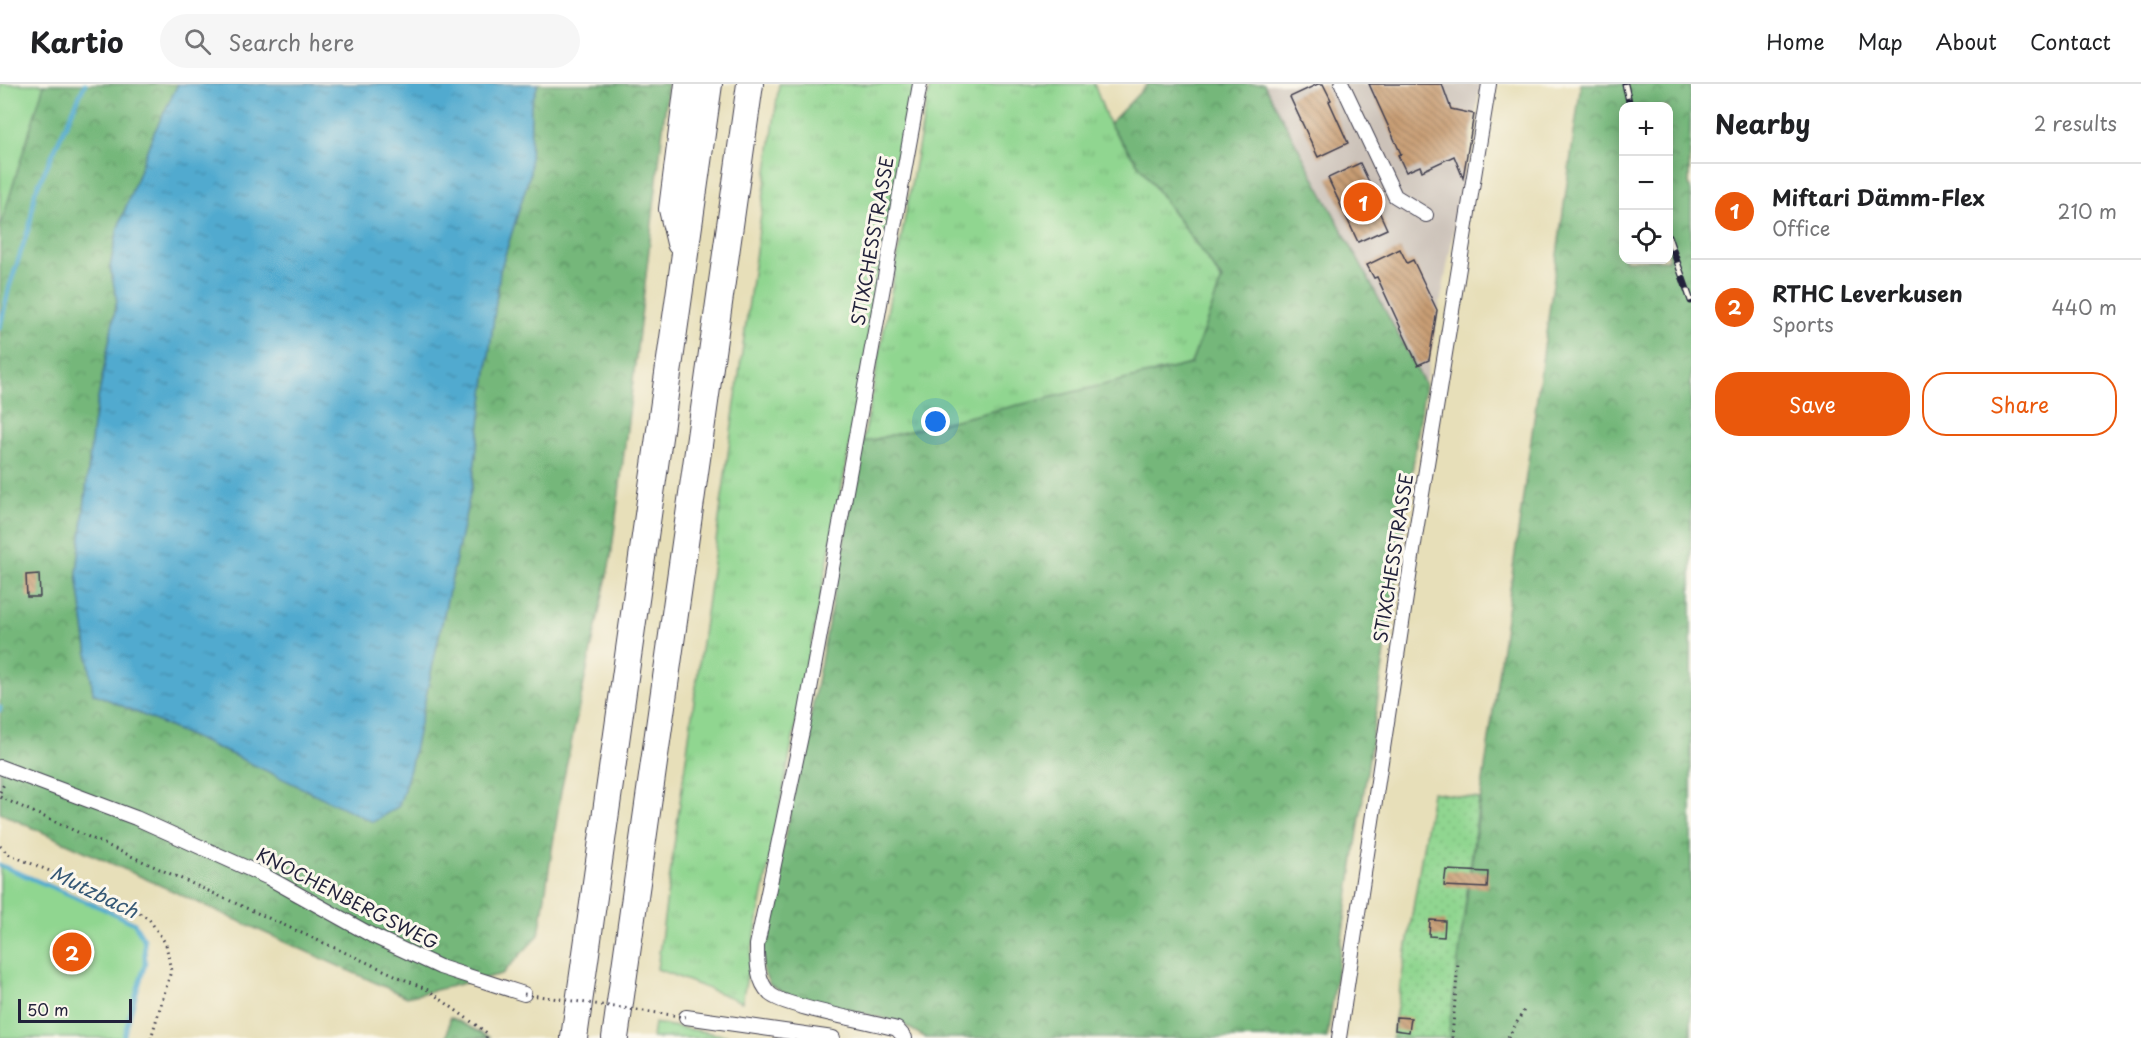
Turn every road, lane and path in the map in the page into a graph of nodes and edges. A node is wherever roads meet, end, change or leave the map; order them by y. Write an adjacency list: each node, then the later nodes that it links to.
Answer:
1 (688, 84): 8 (highway)
2 (709, 84): 8 (highway)
3 (750, 84): 19 (highway)
4 (920, 84): 21 (street, STIXCHESSTRASSE)
5 (1342, 84): 7 (street)
6 (1489, 84): 22 (street, STIXCHESSTRASSE)
7 (1426, 215)
8 (683, 255): 18 (highway)
9 (1, 767): 13 (street, KNOCHENBERGSWEG)
10 (0, 797): 17 (path)
11 (0, 846): 16 (path)
12 (1458, 963): 23 (path)
13 (524, 994): 15 (path, bridge)
14 (1524, 1010): 24 (path)
15 (686, 1017): 20 (street)
16 (151, 1038)
17 (486, 1038)
18 (574, 1038)
19 (615, 1038)
20 (833, 1038)
21 (905, 1038)
22 (1339, 1038)
23 (1452, 1038)
24 (1508, 1038)

